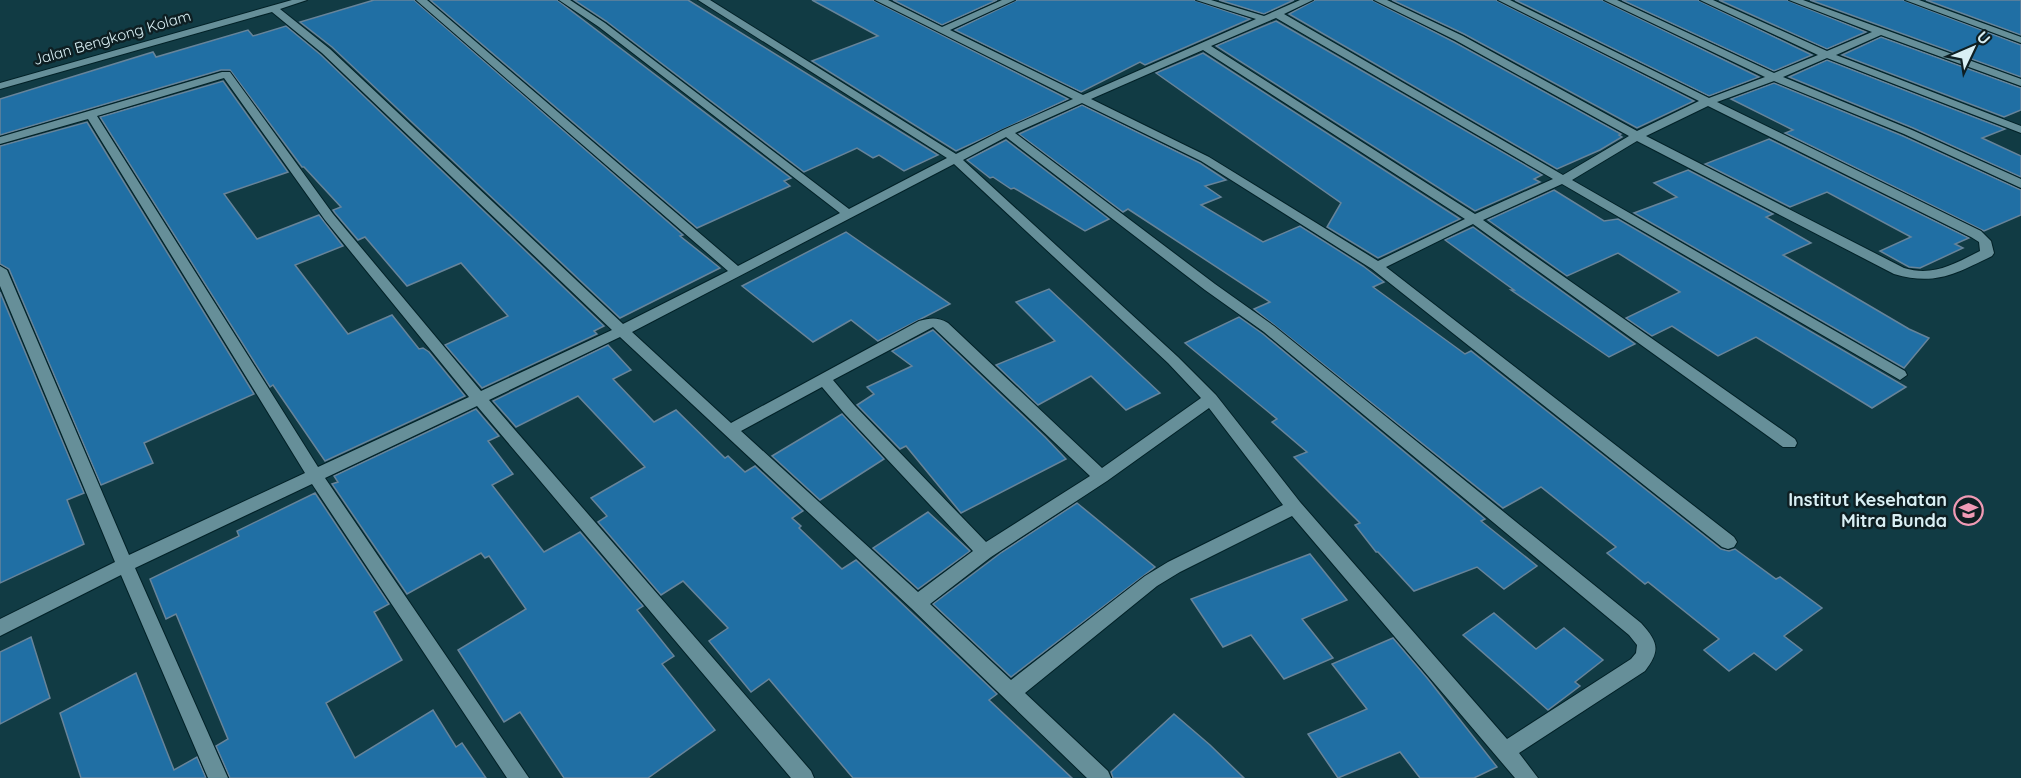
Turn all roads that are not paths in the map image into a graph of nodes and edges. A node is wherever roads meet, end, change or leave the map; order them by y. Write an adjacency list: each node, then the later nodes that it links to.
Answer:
1 (302, 0): 15 (street, Jalan Bengkong Kolam)
2 (421, 0): 39 (street)
3 (564, 0): 35 (street)
4 (703, 0): 32 (street)
5 (880, 0): 17 (street)
6 (1010, 0): 17 (street)
7 (1201, 0): 16 (street)
8 (1308, 0): 16 (street)
9 (1379, 0): 30 (street)
10 (1503, 0): 26 (street)
11 (1609, 0): 22 (street)
12 (1705, 0): 21 (street)
13 (1794, 0): 18 (street)
14 (1910, 0): 19 (street)
15 (273, 8): 24 (street, Jalan Bengkong Kolam); 40 (street)
16 (1271, 16): 20 (street); 33 (street)
17 (943, 30): 25 (street)
18 (1882, 31): 21 (street); 23 (street)
19 (2021, 40)
20 (1205, 47): 25 (street); 36 (street)
21 (1825, 54): 22 (street); 28 (street)
22 (1774, 77): 26 (street); 34 (street)
23 (2021, 83)
24 (0, 86)
25 (1084, 98): 29 (street); 37 (street)
26 (1707, 102): 30 (street); 30 (street)
27 (90, 113): 31 (street); 43 (street); 47 (street)
28 (2021, 130)
29 (1007, 132): 32 (street); 56 (street)
30 (1637, 136): 33 (street)
31 (0, 141)
32 (954, 158): 35 (street); 44 (street)
33 (1564, 179): 36 (street); 41 (street)
34 (2021, 184)
35 (847, 213): 39 (street)
36 (1474, 219): 37 (street); 46 (street)
37 (1377, 266): 50 (street)
38 (0, 270): 52 (street)
39 (737, 272): 40 (street)
40 (622, 331): 43 (street); 45 (street)
41 (1900, 375)
42 (824, 379): 45 (street); 48 (street); 51 (street)
43 (478, 397): 47 (street); 59 (street)
44 (1211, 399): 48 (street); 49 (street)
45 (729, 431): 53 (street)
46 (1789, 443)
47 (315, 475): 52 (street); 58 (street)
48 (1101, 477): 51 (street)
49 (1294, 507): 55 (street); 56 (street)
50 (1728, 542)
51 (986, 552): 53 (street)
52 (125, 566): 54 (street); 57 (street)
53 (917, 603): 55 (street)
54 (0, 628)
55 (1011, 692): 60 (street)
56 (1505, 751): 61 (street)
57 (218, 778)
58 (519, 778)
59 (804, 778)
60 (1101, 778)
61 (1528, 778)

